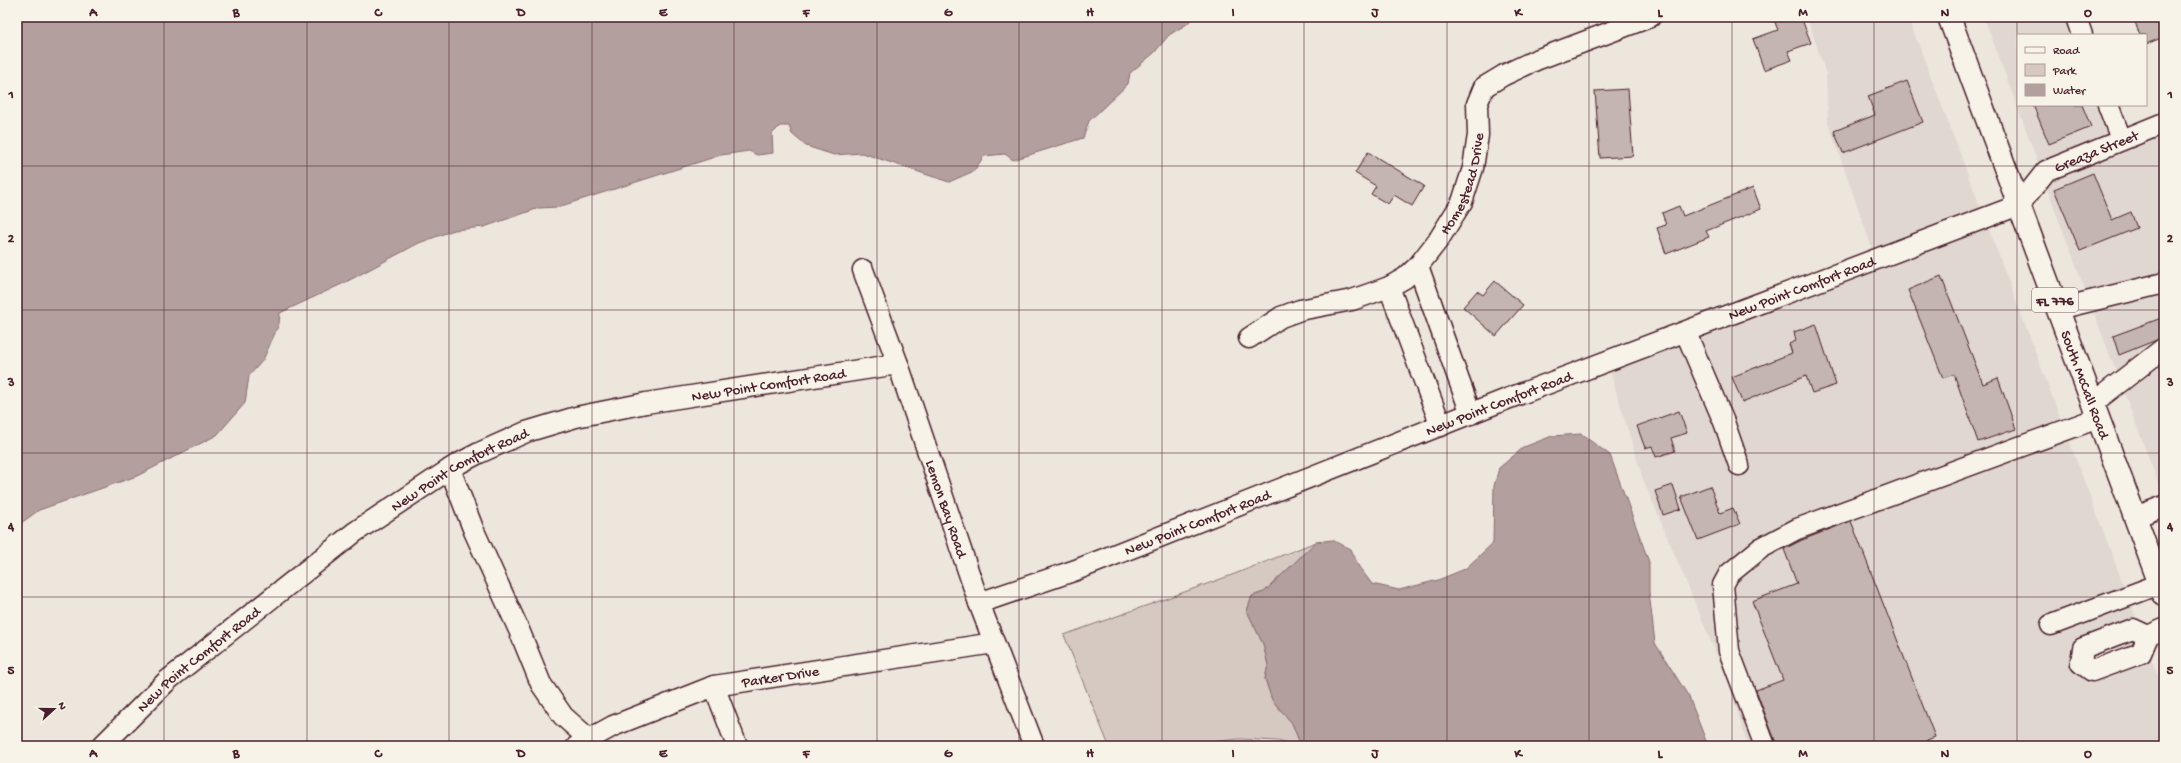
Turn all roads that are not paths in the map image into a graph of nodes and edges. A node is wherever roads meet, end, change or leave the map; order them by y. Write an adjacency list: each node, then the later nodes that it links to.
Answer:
1 (1949, 17): 8 (main road, South McCall Road / FL 776)
2 (2076, 17): 4 (street)
3 (1643, 18): 9 (street, Homestead Drive)
4 (2082, 34)
5 (2108, 106): 7 (street)
6 (2164, 123): 7 (street, Greaza Street)
7 (2121, 139): 8 (street, Greaza Street)
8 (2019, 205): 13 (main road, South McCall Road / FL 776); 14 (street, New Point Comfort Road)
9 (1418, 266): 12 (street, Homestead Drive); 19 (street)
10 (863, 270): 17 (street, Lemon Bay Road)
11 (2164, 283): 13 (street)
12 (1389, 287): 15 (street, Homestead Drive); 20 (street)
13 (2058, 309): 18 (main road, South McCall Road / FL 776)
14 (1686, 333): 19 (street, New Point Comfort Road); 21 (street)
15 (1249, 338)
16 (2164, 348): 18 (street)
17 (898, 364): 22 (street, New Point Comfort Road); 26 (street, Lemon Bay Road)
18 (2096, 411): 24 (main road, South McCall Road / FL 776); 36 (street)
19 (1471, 414): 20 (street, New Point Comfort Road)
20 (1441, 426): 26 (street, New Point Comfort Road)
21 (1739, 465)
22 (450, 469): 32 (street); 33 (street, New Point Comfort Road)
23 (2164, 506): 24 (street)
24 (2135, 517): 25 (main road, South McCall Road / FL 776)
25 (2162, 589): 27 (street)
26 (979, 603): 29 (street, Lemon Bay Road)
27 (2051, 625)
28 (2156, 632): 30 (street)
29 (994, 643): 31 (street, Parker Drive); 35 (street, Lemon Bay Road)
30 (2074, 666)
31 (714, 686): 32 (street, Parker Drive); 34 (street)
32 (583, 743)
33 (102, 746)
34 (737, 746)
35 (1034, 746)
36 (1765, 746)

